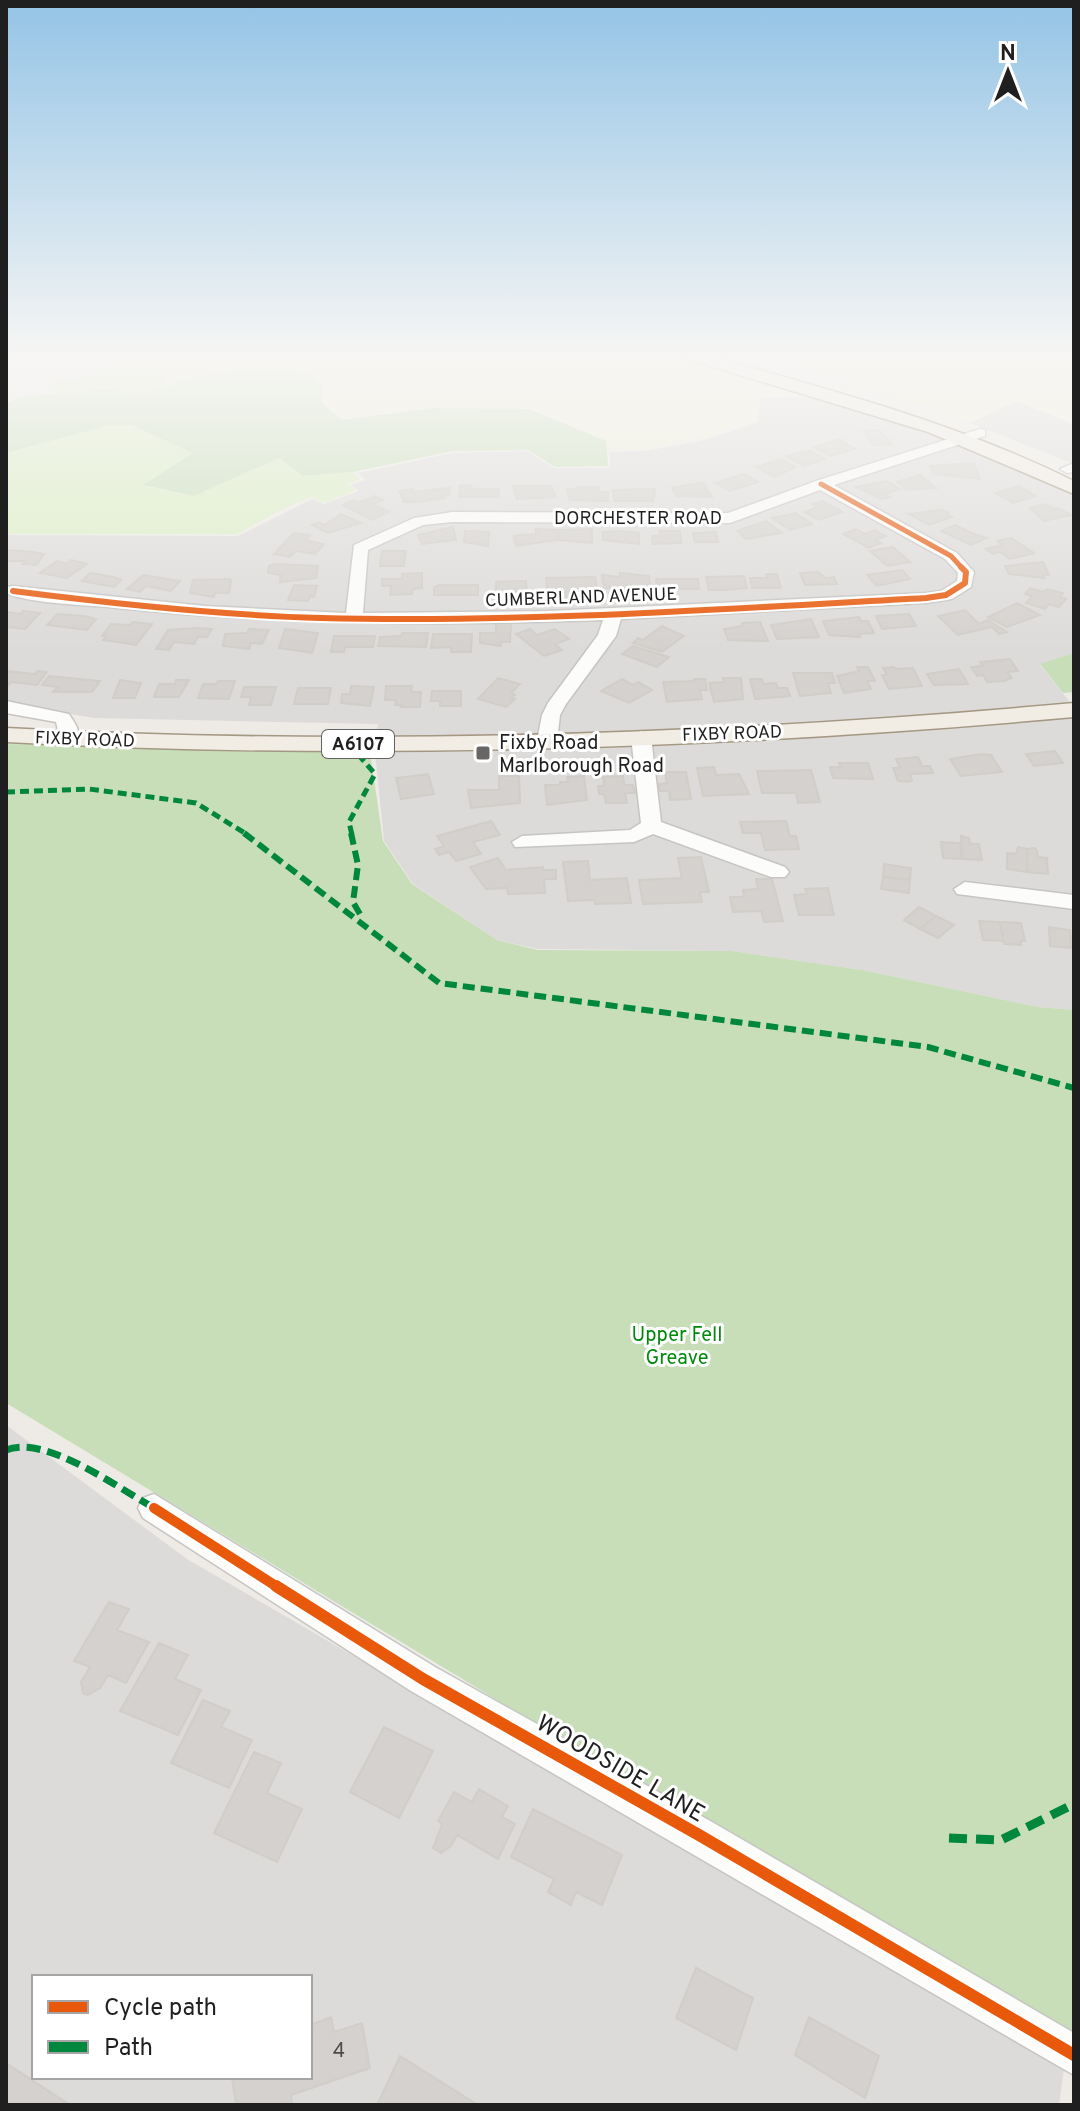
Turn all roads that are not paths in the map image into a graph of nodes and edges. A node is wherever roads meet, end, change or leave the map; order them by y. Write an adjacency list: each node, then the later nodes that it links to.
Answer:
1 (917, 454): 5 (street, DORCHESTER ROAD)
2 (1007, 454): 6 (main road)
3 (1024, 454): 4 (main road)
4 (1072, 470)
5 (821, 484): 8 (street, CUMBERLAND AVENUE); 9 (street, DORCHESTER ROAD)
6 (1074, 488)
7 (13, 591): 9 (street, CUMBERLAND AVENUE)
8 (614, 613): 9 (street, CUMBERLAND AVENUE); 15 (street)
9 (354, 618)
10 (6, 707): 14 (street)
11 (1074, 710): 13 (main road, FIXBY ROAD / A6107)
12 (6, 735): 14 (main road, FIXBY ROAD / A6107)
13 (641, 737): 15 (main road, FIXBY ROAD / A6107); 16 (street)
14 (68, 739): 15 (main road, FIXBY ROAD / A6107)
15 (547, 741)
16 (651, 826): 17 (street); 18 (street)
17 (522, 842)
18 (778, 872)
19 (965, 889): 20 (street)
20 (1074, 902)
21 (154, 1508): 22 (street, WOODSIDE LANE)
22 (1074, 2055)

